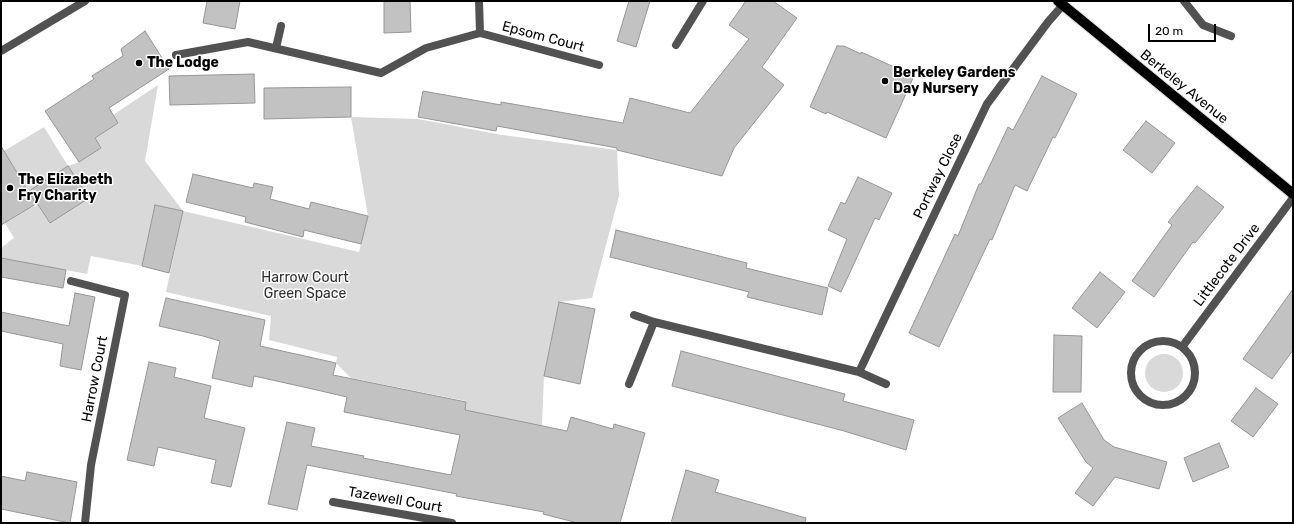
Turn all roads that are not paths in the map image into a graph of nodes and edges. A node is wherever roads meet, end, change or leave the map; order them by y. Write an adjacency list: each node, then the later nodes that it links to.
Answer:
1 (85, 1): 11 (street)
2 (479, 1): 7 (street, Epsom Court)
3 (703, 1): 9 (street)
4 (1184, 1): 8 (street)
5 (1060, 3): 14 (main road, Berkeley Avenue); 20 (street, Portway Close)
6 (281, 26): 10 (street)
7 (480, 33): 10 (street, Epsom Court); 13 (street, Epsom Court)
8 (1231, 36)
9 (676, 45)
10 (276, 48): 12 (street)
11 (1, 51)
12 (176, 55)
13 (599, 65)
14 (1293, 194)
15 (1293, 198): 19 (street, Littlecote Drive)
16 (71, 281): 24 (street, Harrow Court)
17 (634, 315): 18 (street)
18 (654, 322): 20 (street); 21 (street)
19 (1182, 347): 19 (street)
20 (859, 372): 22 (street)
21 (629, 384)
22 (886, 384)
23 (333, 502): 25 (street, Tazewell Court)
24 (85, 523)
25 (452, 523)

